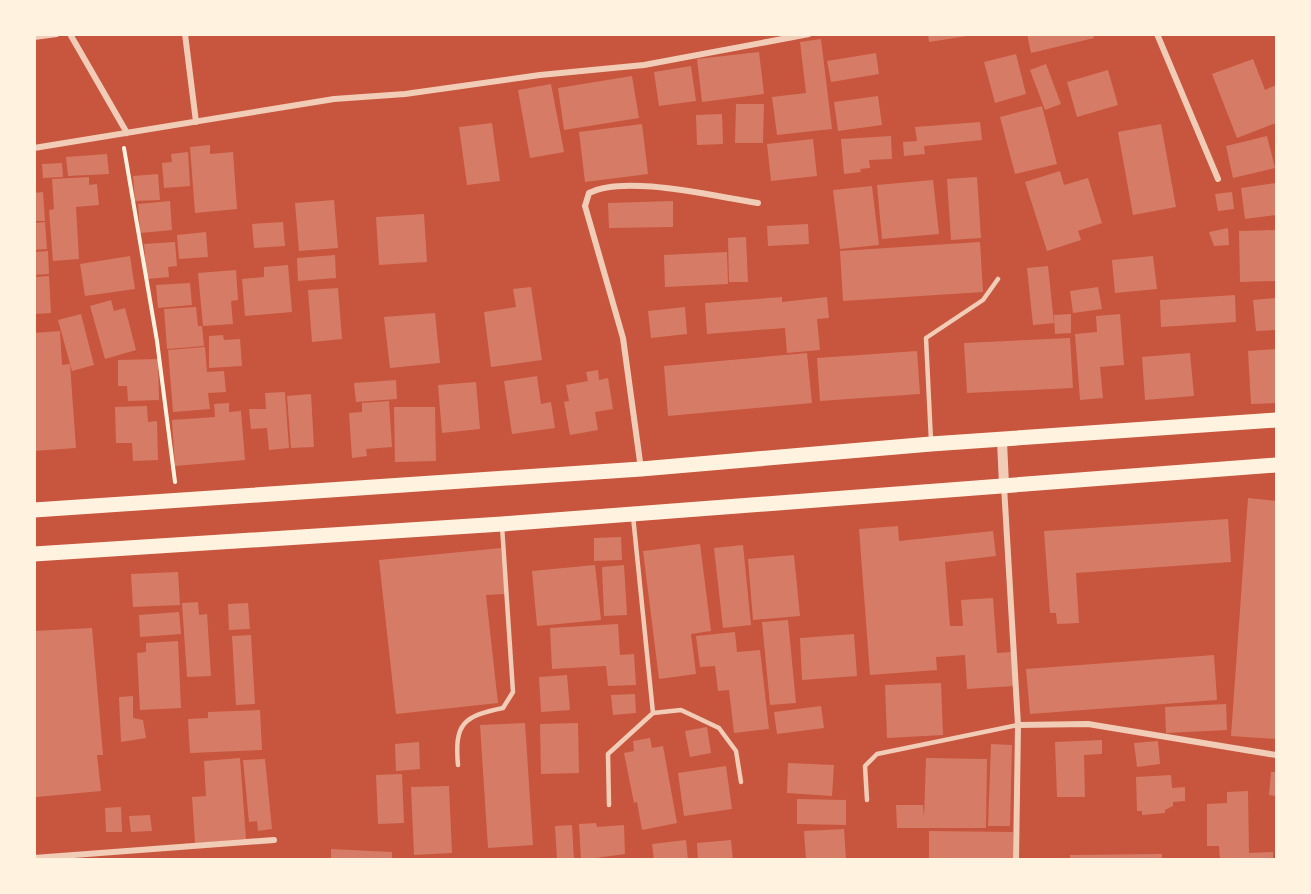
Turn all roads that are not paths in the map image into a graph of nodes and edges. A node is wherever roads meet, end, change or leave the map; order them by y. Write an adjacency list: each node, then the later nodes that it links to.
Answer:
1 (57, 34): 6 (street)
2 (70, 34): 8 (street)
3 (185, 34): 7 (street)
4 (809, 34): 7 (street)
5 (1157, 34): 10 (street)
6 (34, 36)
7 (196, 122): 8 (street)
8 (127, 133): 9 (street)
9 (34, 148)
10 (1218, 179)
11 (758, 203): 17 (street)
12 (999, 279): 15 (lane)
13 (1276, 420): 14 (main road)
14 (1002, 441): 15 (main road); 18 (street)
15 (931, 444): 17 (main road)
16 (1276, 465): 18 (main road)
17 (641, 469): 19 (main road)
18 (1004, 485): 20 (main road); 24 (street)
19 (34, 510)
20 (632, 514): 21 (main road); 23 (lane)
21 (502, 524): 22 (main road); 26 (lane)
22 (34, 554)
23 (653, 713): 27 (lane); 29 (lane)
24 (1018, 725): 25 (street); 28 (lane); 32 (street)
25 (1276, 755)
26 (458, 765)
27 (741, 782)
28 (867, 800)
29 (609, 805)
30 (274, 840): 31 (street)
31 (34, 858)
32 (1016, 860)

